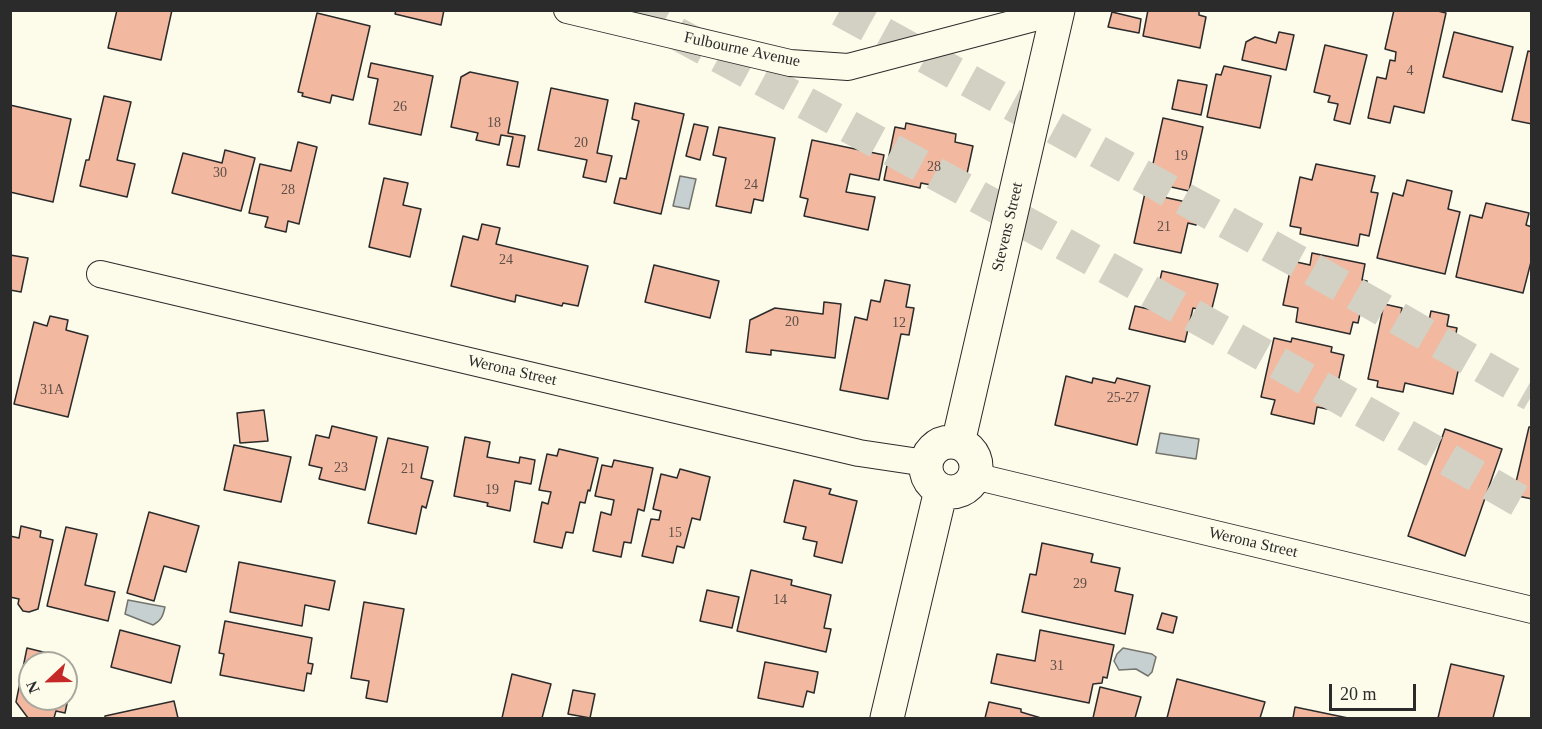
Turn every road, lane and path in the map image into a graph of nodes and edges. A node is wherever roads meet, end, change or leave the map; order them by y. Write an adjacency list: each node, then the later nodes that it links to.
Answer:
1 (567, 10): 2 (street, Fulbourne Avenue)
2 (1058, 11): 4 (street, Stevens Street)
3 (100, 274): 6 (street, Werona Street)
4 (958, 443): 5 (street); 6 (street)
5 (974, 476): 6 (street); 7 (street, Werona Street)
6 (933, 477): 8 (street)
7 (1532, 610)
8 (887, 718)

